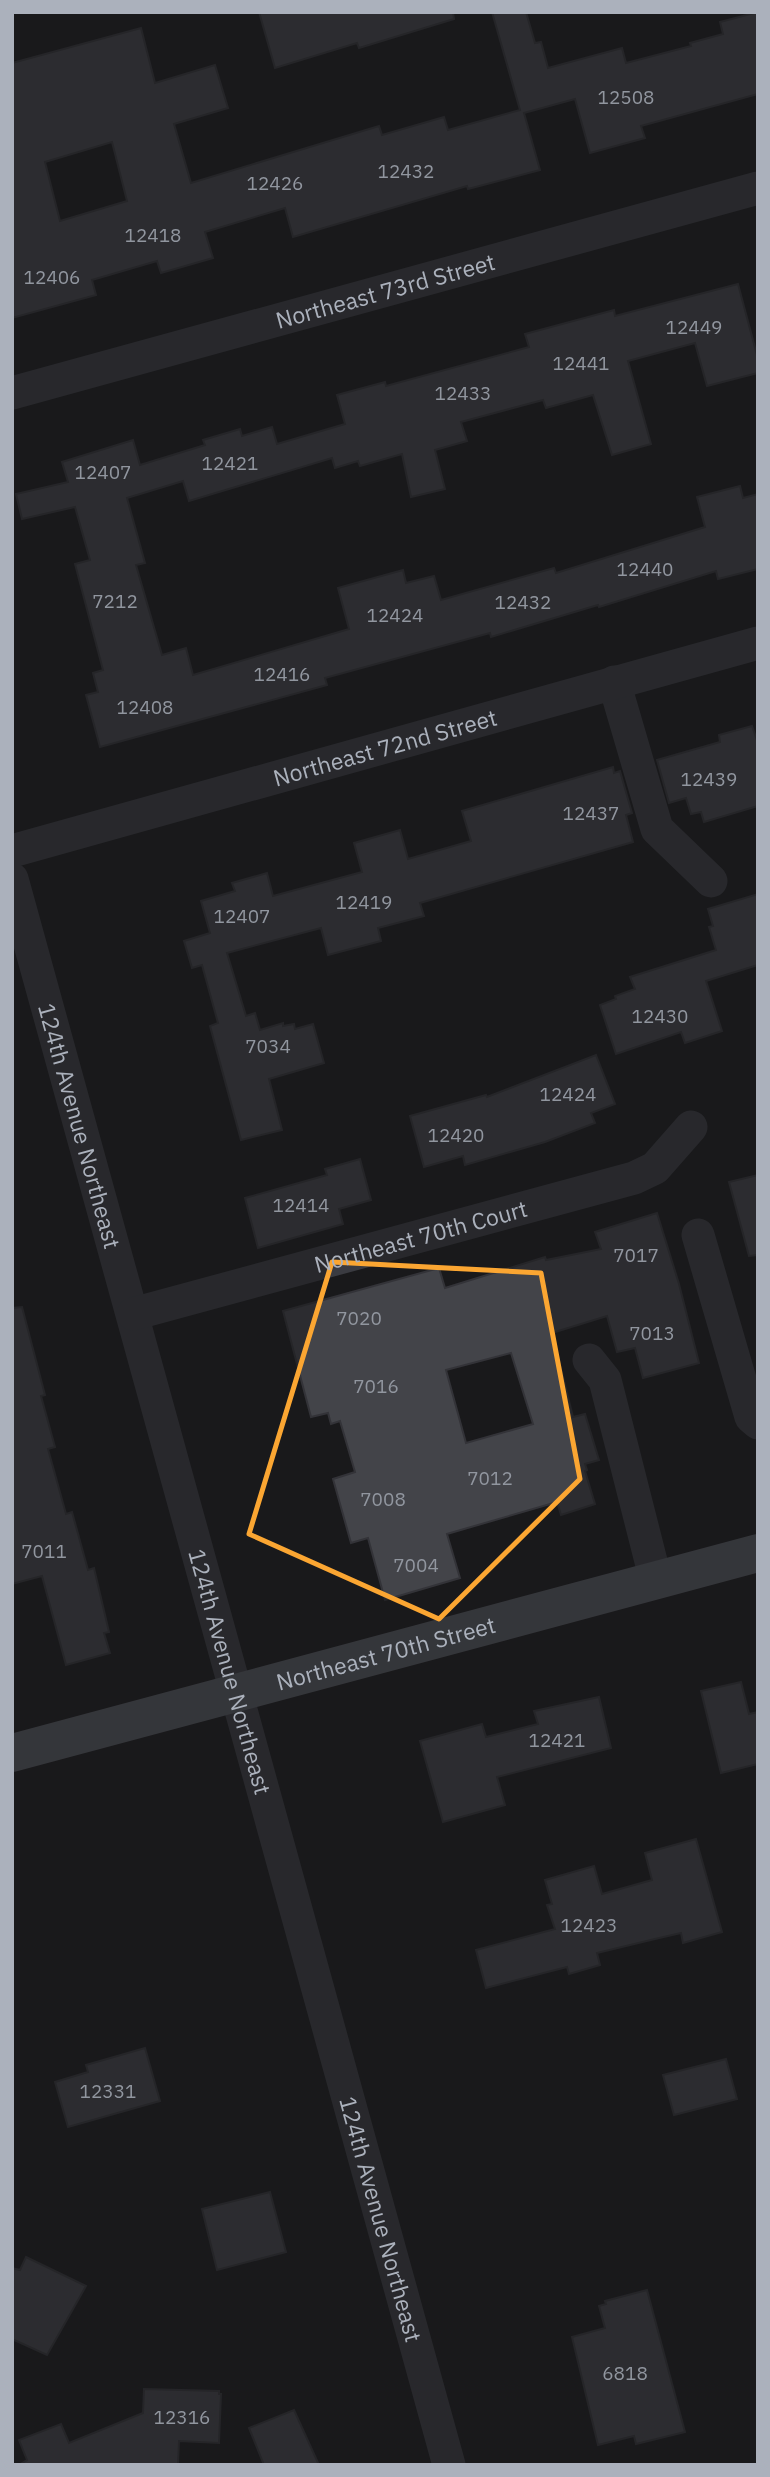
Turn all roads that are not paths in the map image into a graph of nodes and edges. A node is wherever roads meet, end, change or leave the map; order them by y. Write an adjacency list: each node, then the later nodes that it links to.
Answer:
1 (758, 188): 2 (street, Northeast 73rd Street)
2 (12, 393)
3 (758, 643): 4 (street, Northeast 72nd Street)
4 (614, 682): 5 (street, Northeast 72nd Street); 7 (street)
5 (12, 851)
6 (12, 879): 10 (street, 124th Avenue Northeast)
7 (711, 881)
8 (691, 1127): 10 (street, Northeast 70th Court)
9 (698, 1235): 12 (street)
10 (133, 1314): 15 (street, 124th Avenue Northeast)
11 (589, 1360): 14 (street)
12 (758, 1423)
13 (758, 1553): 14 (main road, Northeast 70th Street)
14 (656, 1581): 15 (main road, Northeast 70th Street)
15 (236, 1694): 16 (main road, Northeast 70th Street); 17 (street, 124th Avenue Northeast)
16 (12, 1754)
17 (449, 2465)

